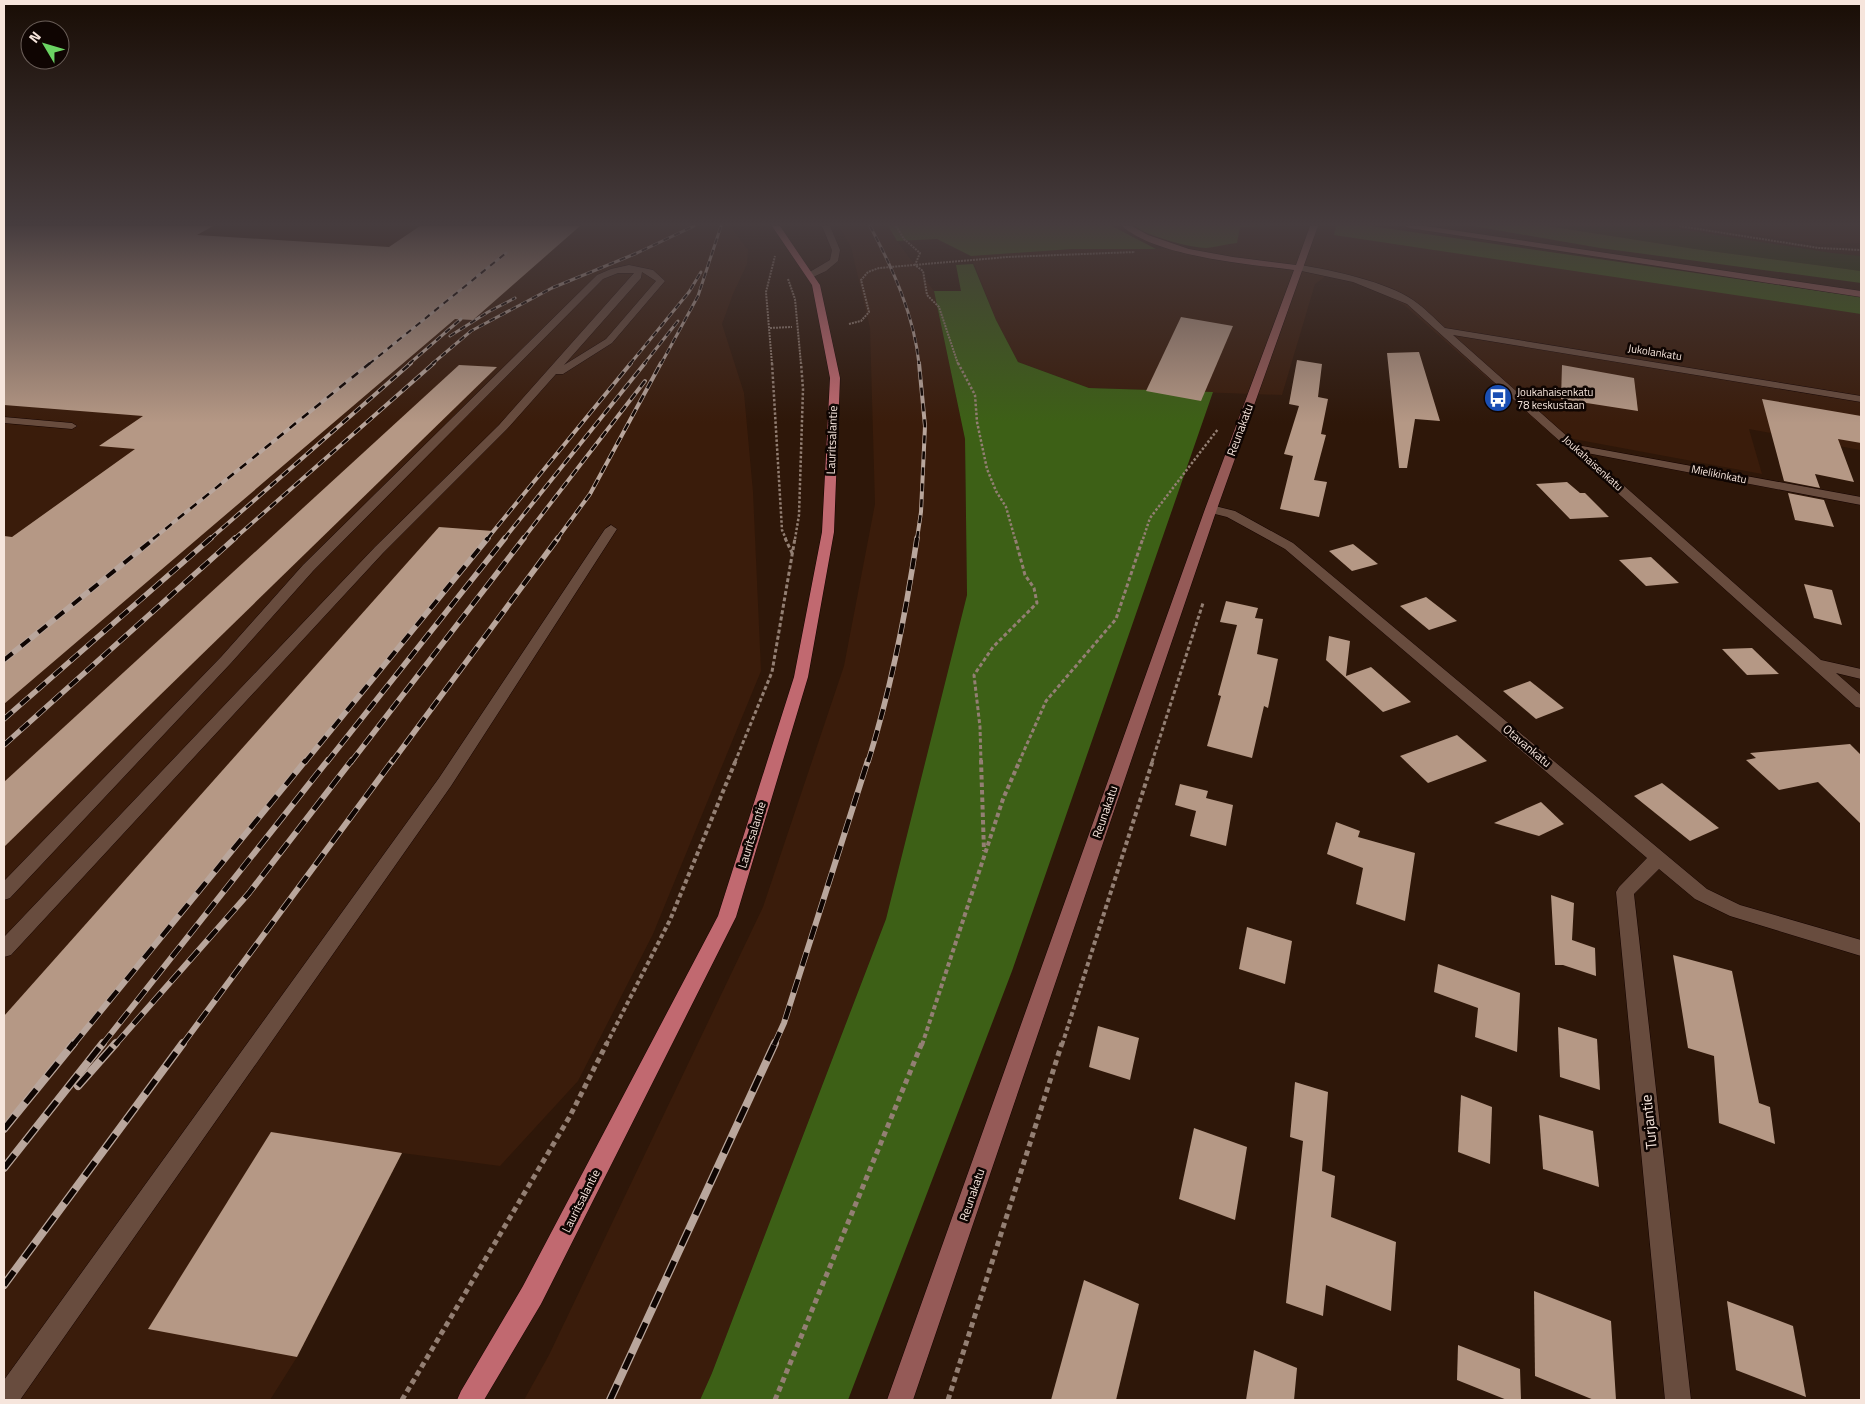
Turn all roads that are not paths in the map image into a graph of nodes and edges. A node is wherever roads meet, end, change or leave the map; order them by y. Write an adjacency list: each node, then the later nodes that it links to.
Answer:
1 (585, 292): 22 (street)
2 (624, 292): 10 (street)
3 (652, 292): 10 (street)
4 (817, 292): 26 (main road, Lauritsalantie)
5 (1291, 292): 16 (main road, Reunakatu)
6 (1387, 292): 9 (street, Joukahaisenkatu)
7 (1845, 292): 8 (main road)
8 (1861, 294)
9 (1444, 331): 11 (street, Jukolankatu); 14 (street, Joukahaisenkatu)
10 (541, 384): 24 (street)
11 (1861, 399)
12 (4, 420): 13 (street)
13 (72, 426)
14 (1576, 448): 15 (street, Mielikinkatu); 18 (street, Joukahaisenkatu)
15 (1861, 501)
16 (1211, 509): 21 (street, Otavankatu); 27 (main road, Reunakatu)
17 (611, 529): 25 (street)
18 (1817, 664): 19 (street); 20 (street, Joukahaisenkatu)
19 (1861, 674)
20 (1861, 703)
21 (1659, 856): 23 (street, Otavankatu); 28 (street, Turjantie)
22 (4, 893)
23 (1861, 948)
24 (4, 949)
25 (5, 1400)
26 (470, 1400)
27 (900, 1400)
28 (1678, 1400)

